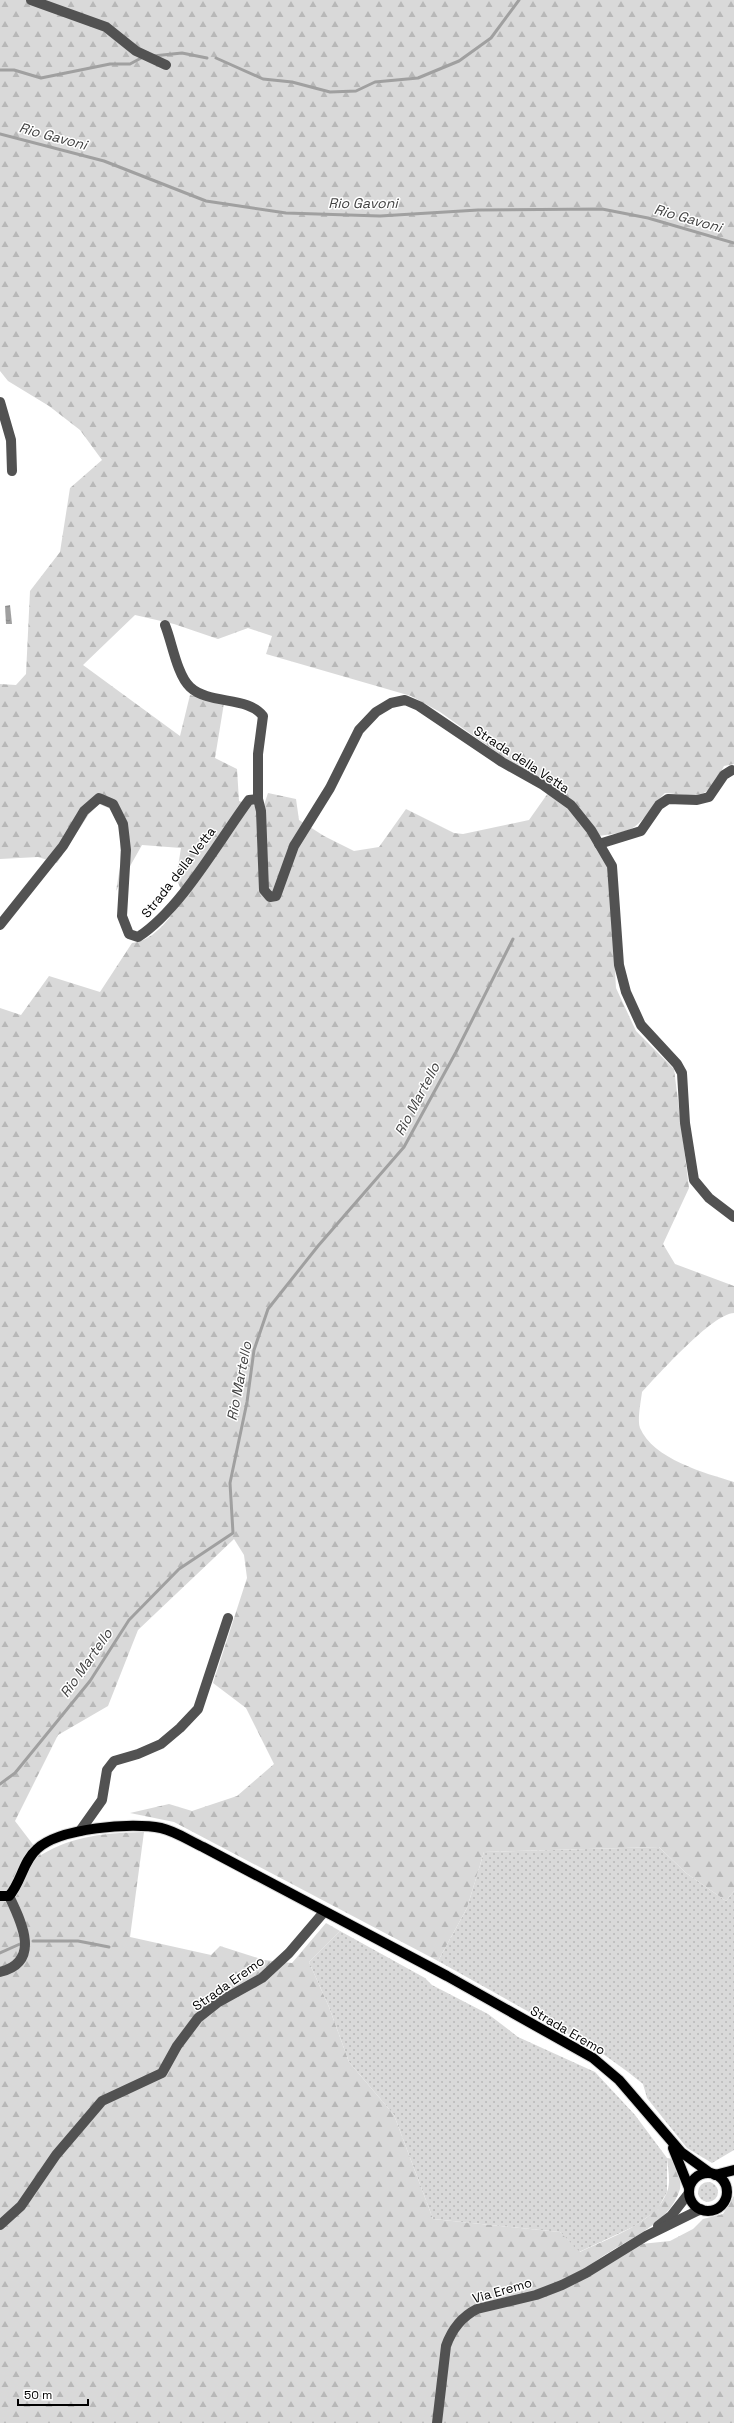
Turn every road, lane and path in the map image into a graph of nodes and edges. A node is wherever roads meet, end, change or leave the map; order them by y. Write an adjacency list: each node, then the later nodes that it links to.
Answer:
1 (31, 0): 2 (street)
2 (166, 66)
3 (0, 402): 4 (street)
4 (12, 471)
5 (165, 625): 7 (street, Strada della Vetta)
6 (732, 770): 8 (street)
7 (258, 799): 8 (street, Strada della Vetta); 9 (street, Strada della Vetta)
8 (599, 844): 10 (street, Strada della Vetta)
9 (0, 926)
10 (734, 1217)
11 (228, 1618): 12 (street)
12 (80, 1831): 13 (main road, Strada Eremo); 14 (main road, Strada Eremo)
13 (4, 1896): 15 (street)
14 (324, 1912): 16 (main road, Strada Eremo); 23 (street, Strada Eremo)
15 (0, 1972)
16 (671, 2142): 18 (main road, Strada Eremo); 20 (main road, Strada Eremo)
17 (734, 2170): 18 (main road)
18 (712, 2174): 20 (main road); 21 (main road)
19 (734, 2184): 21 (main road)
20 (689, 2190): 22 (main road); 24 (street, Via Eremo)
21 (726, 2192): 22 (main road)
22 (701, 2209): 24 (street, Via Eremo)
23 (0, 2225)
24 (646, 2236): 25 (street, Via Eremo)
25 (437, 2423)

